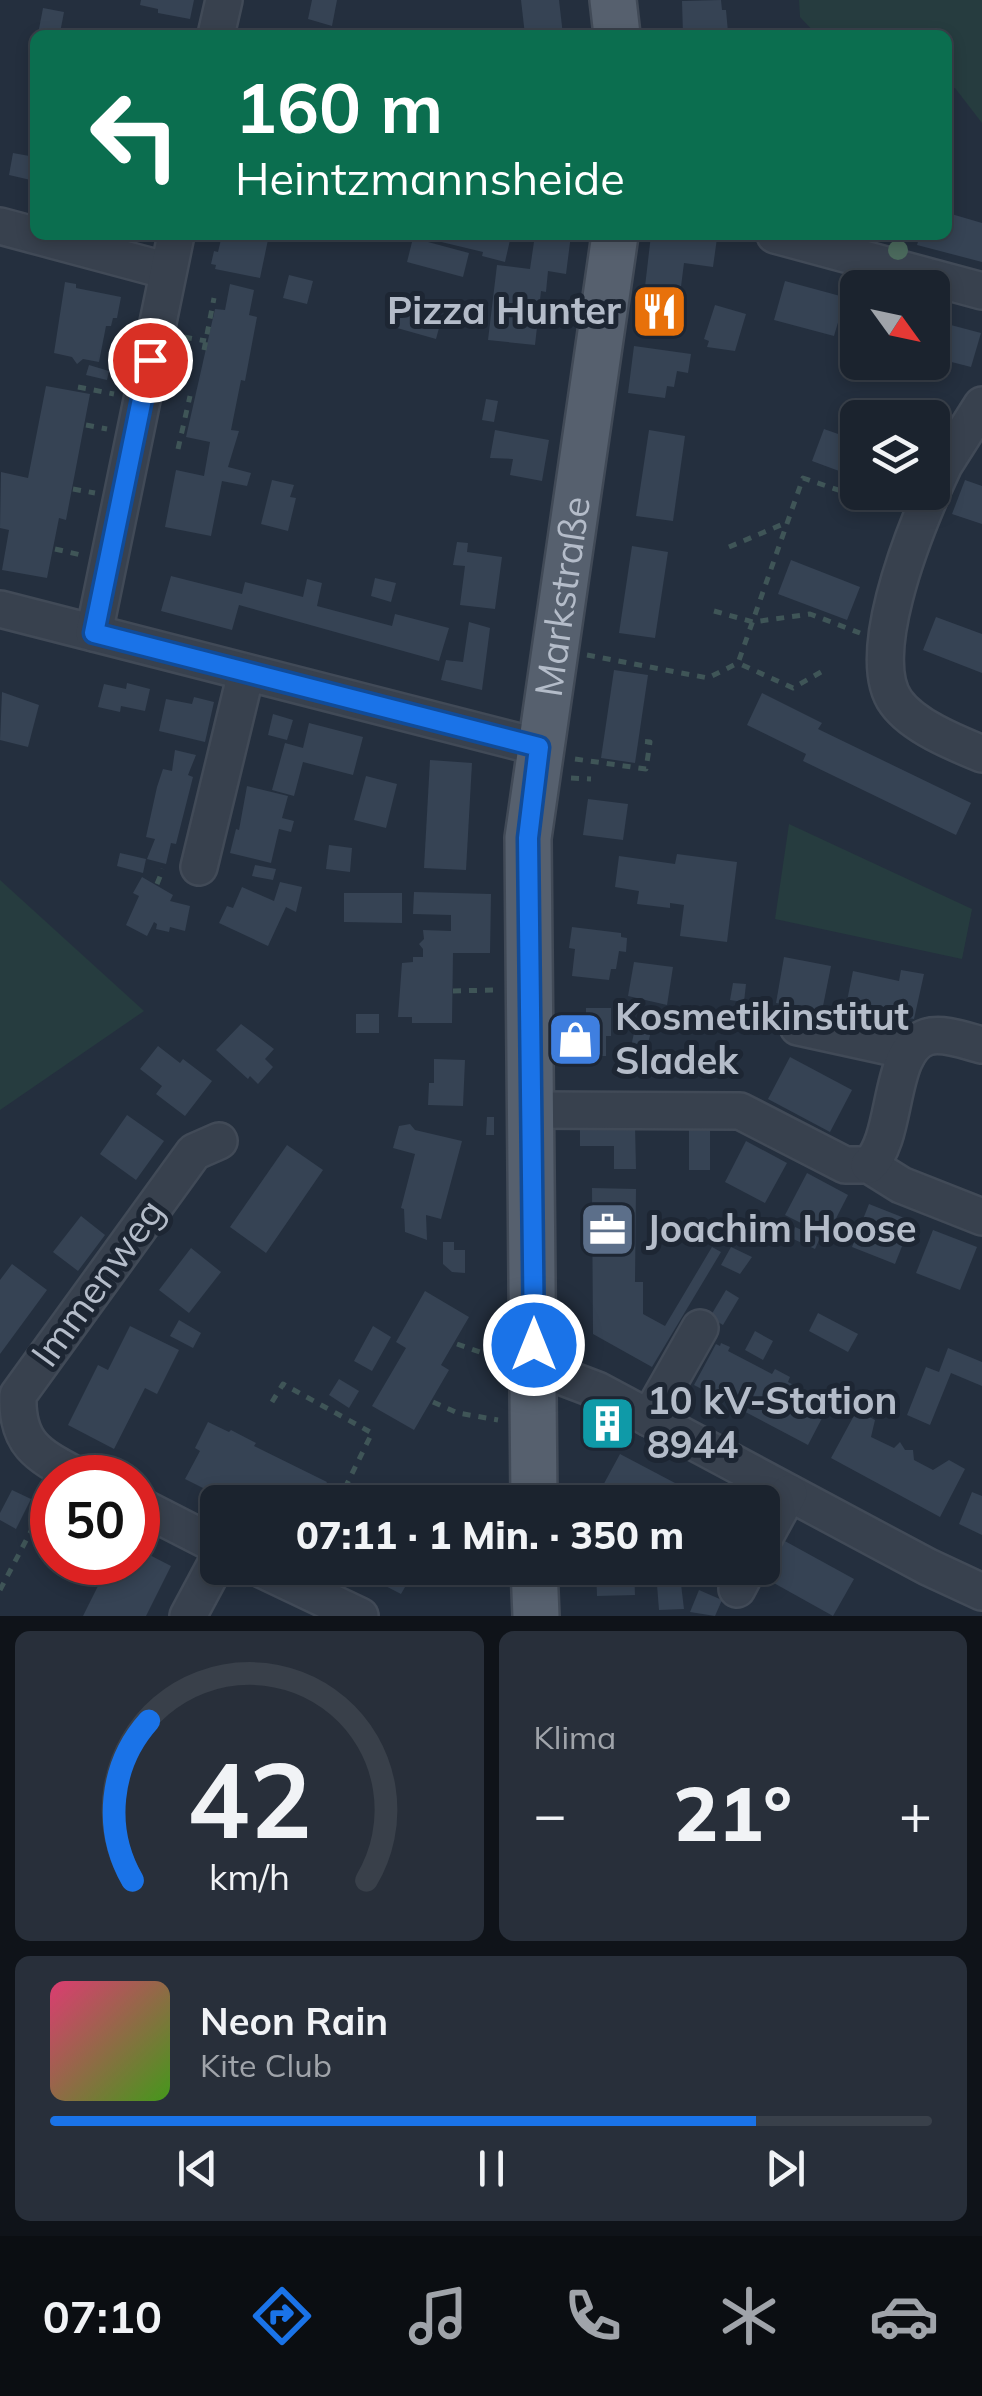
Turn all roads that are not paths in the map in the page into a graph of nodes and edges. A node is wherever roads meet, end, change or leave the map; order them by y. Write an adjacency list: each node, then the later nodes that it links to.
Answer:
1 (224, 0): 3 (street)
2 (613, 0): 4 (main road)
3 (217, 30)
4 (616, 30)
5 (0, 226): 6 (street)
6 (30, 234)
7 (52, 240): 11 (street)
8 (175, 240): 11 (street)
9 (615, 240): 20 (main road, Markstraße)
10 (794, 240): 12 (street)
11 (168, 271): 17 (street)
12 (982, 291)
13 (982, 404): 14 (street)
14 (950, 455)
15 (925, 510): 19 (street)
16 (0, 609): 17 (street)
17 (94, 633): 18 (street)
18 (246, 673): 20 (street); 21 (street)
19 (982, 754)
20 (561, 761): 25 (main road, Markstraße)
21 (199, 867)
22 (798, 1027): 24 (street)
23 (982, 1045): 24 (street)
24 (907, 1055): 27 (street)
25 (532, 1110): 27 (street); 30 (main road, Markstraße)
26 (220, 1141): 32 (street, Immenweg)
27 (869, 1165): 28 (street)
28 (982, 1217)
29 (700, 1328): 31 (street)
30 (515, 1362): 31 (street); 33 (main road, Markstraße)
31 (650, 1418): 34 (street)
32 (42, 1455)
33 (532, 1485)
34 (789, 1493): 35 (street); 41 (street)
35 (780, 1509)
36 (160, 1516): 37 (street)
37 (200, 1537)
38 (205, 1585): 42 (street)
39 (295, 1585): 43 (street)
40 (535, 1585): 44 (main road)
41 (982, 1592)
42 (188, 1616)
43 (360, 1616)
44 (536, 1616)

